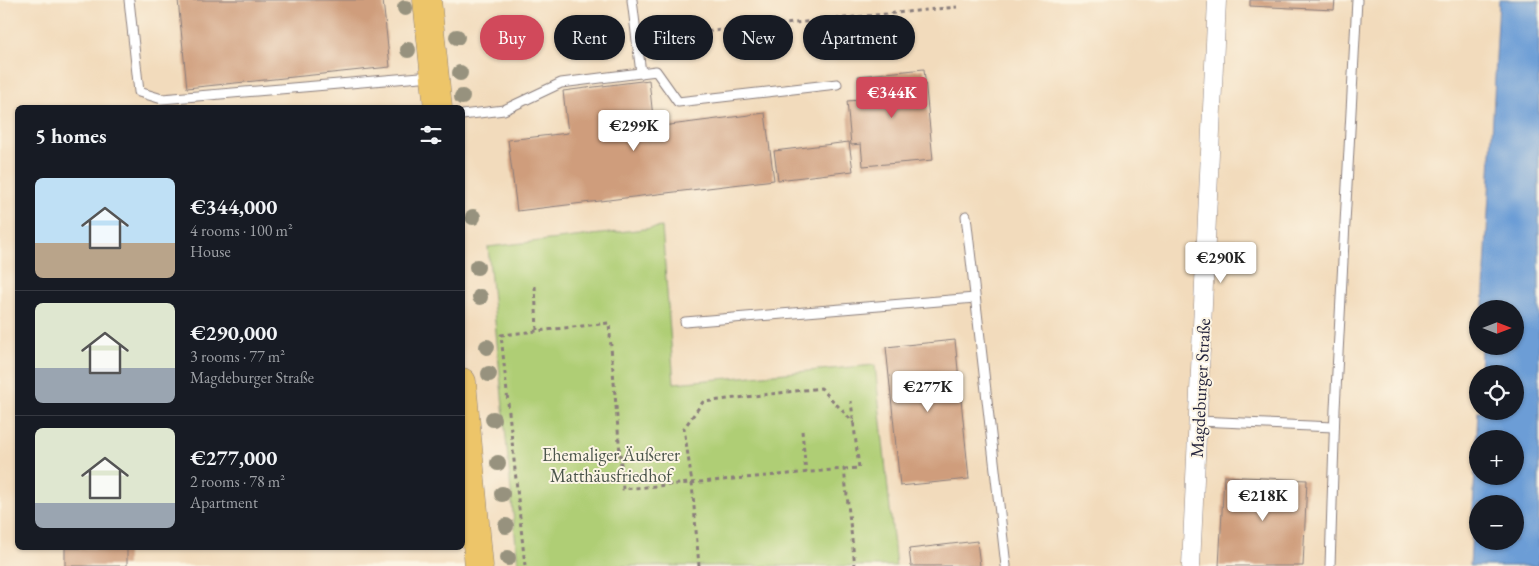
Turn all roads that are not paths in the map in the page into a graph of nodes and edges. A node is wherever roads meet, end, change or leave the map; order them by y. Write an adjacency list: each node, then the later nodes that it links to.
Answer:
1 (129, 0): 7 (lane)
2 (427, 0): 7 (main road)
3 (632, 0): 6 (lane)
4 (1217, 0): 14 (street, Magdeburger Straße)
5 (1357, 0): 15 (lane)
6 (642, 73): 8 (lane); 10 (lane)
7 (434, 75): 9 (main road)
8 (837, 84)
9 (438, 105)
10 (465, 115)
11 (966, 216): 12 (lane)
12 (975, 298): 13 (lane); 18 (lane)
13 (685, 322)
14 (1198, 421): 15 (lane); 19 (street, Magdeburger Straße)
15 (1334, 426): 20 (lane)
16 (465, 430): 17 (main road)
17 (479, 566)
18 (1006, 566)
19 (1191, 566)
20 (1330, 566)

